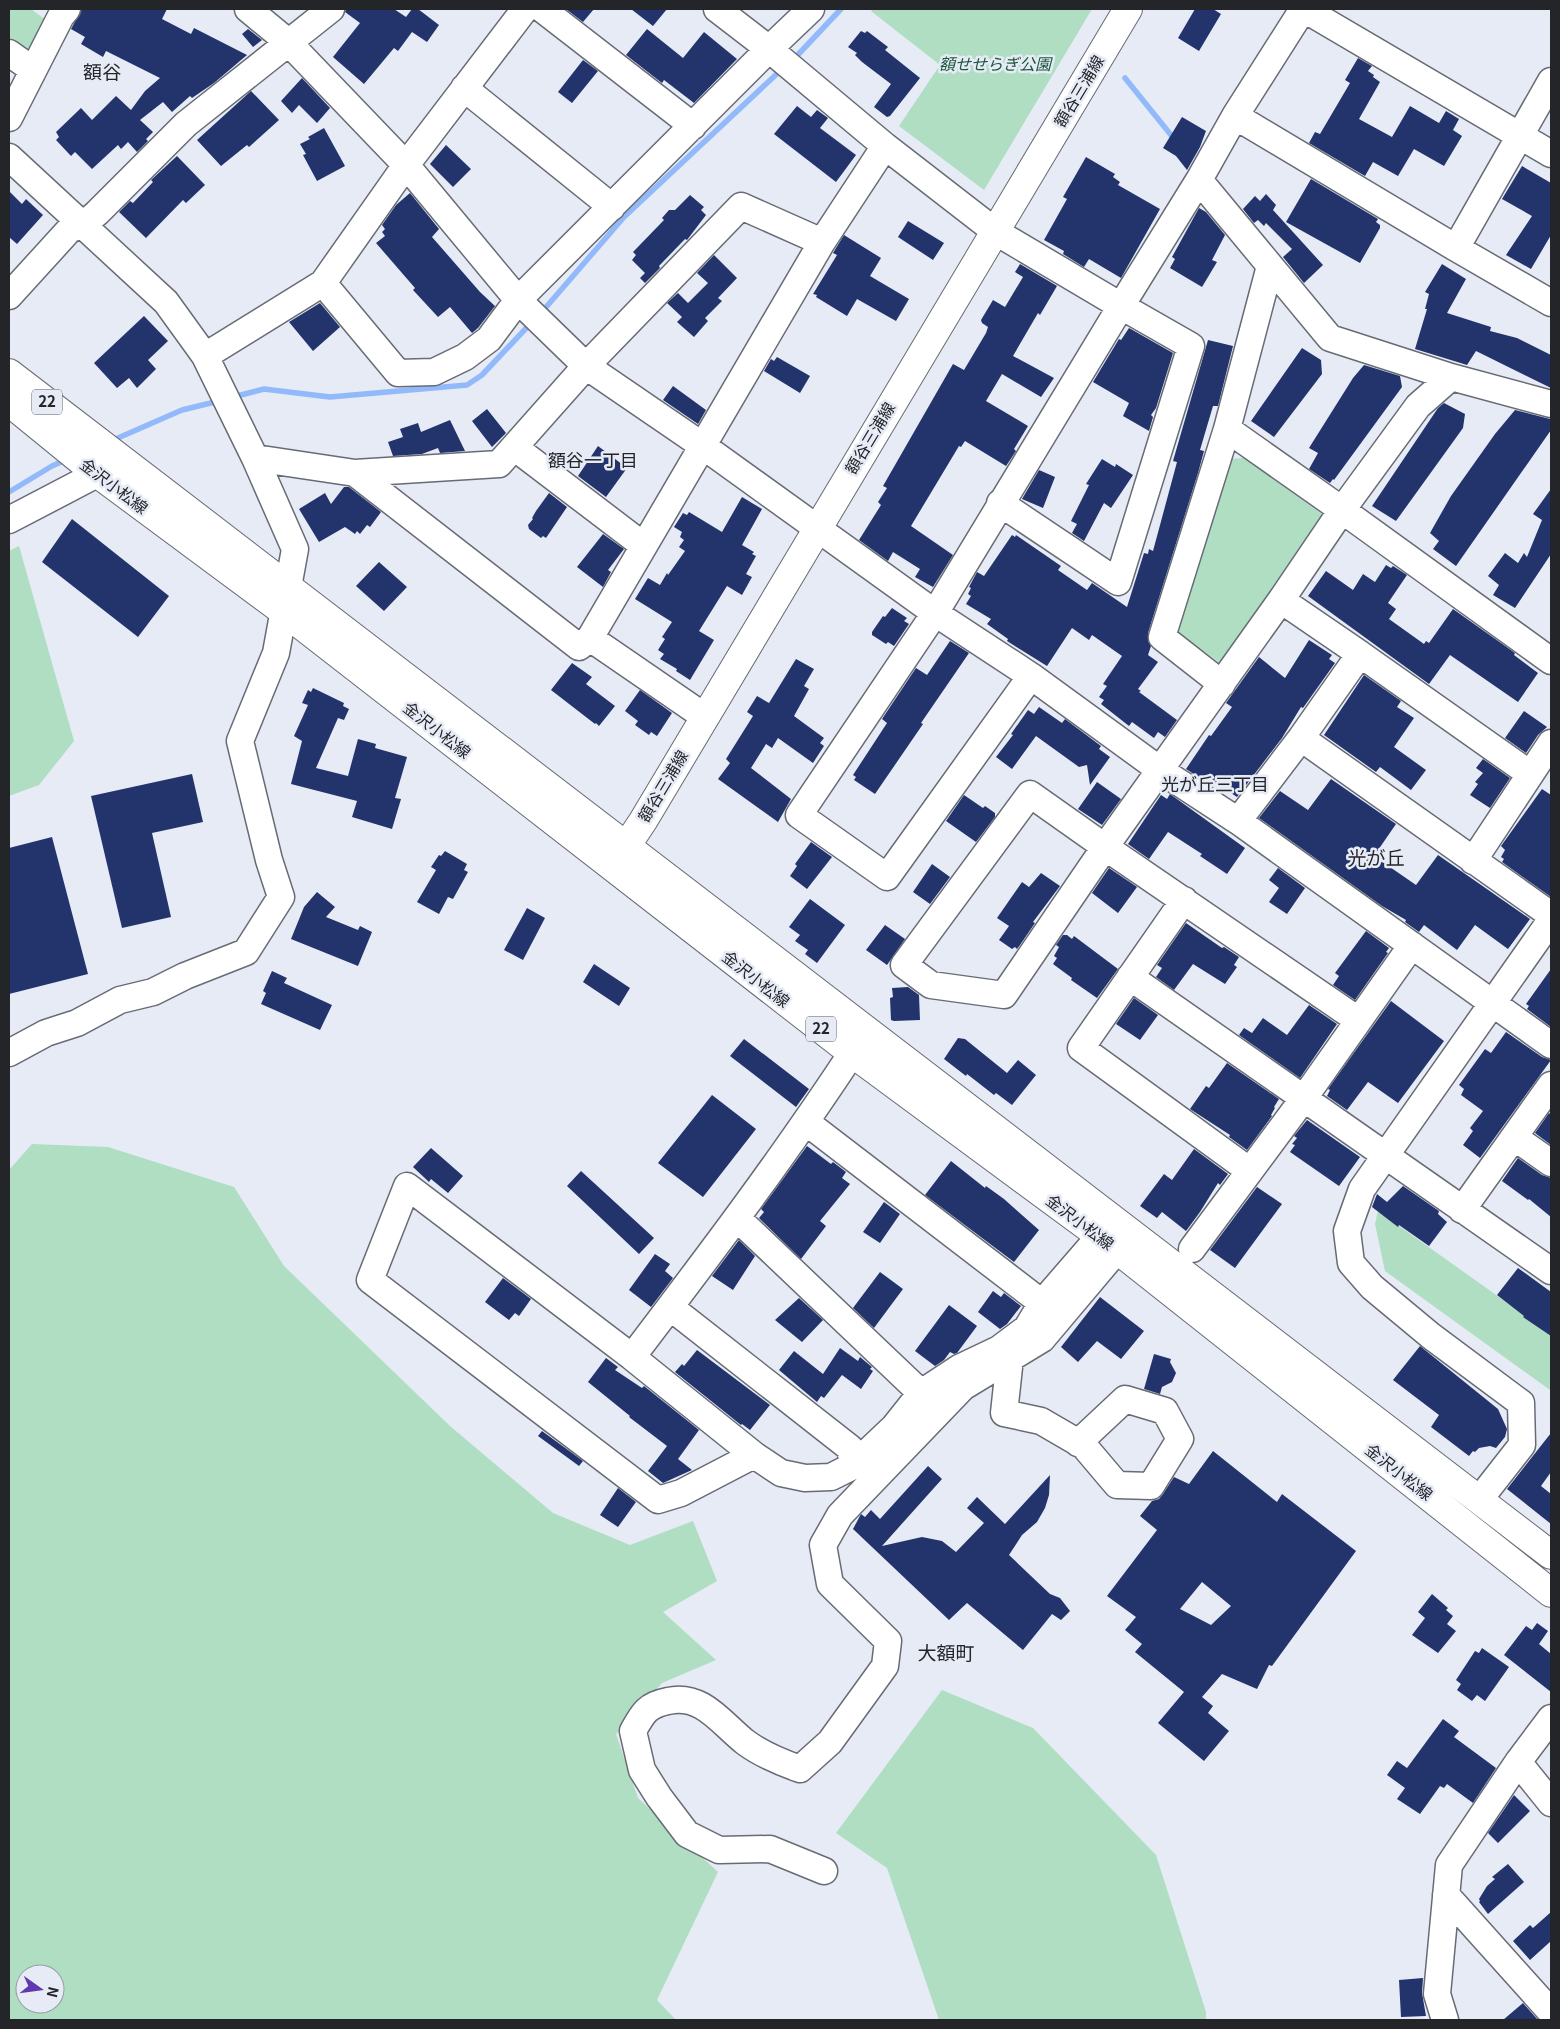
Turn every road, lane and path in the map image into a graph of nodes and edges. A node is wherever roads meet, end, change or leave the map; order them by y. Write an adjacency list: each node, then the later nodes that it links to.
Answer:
1 (67, 9): 13 (street)
2 (248, 9): 10 (street)
3 (330, 9): 10 (street)
4 (525, 9): 15 (street)
5 (542, 9): 18 (street)
6 (718, 9): 11 (street)
7 (812, 9): 11 (street)
8 (1128, 9): 27 (main road, 額谷三浦線)
9 (1303, 9): 16 (street); 19 (street)
10 (288, 42): 23 (street); 26 (street)
11 (773, 52): 18 (street); 20 (street)
12 (9, 53): 13 (street)
13 (33, 70): 17 (street)
14 (1551, 82): 19 (street)
15 (464, 88): 23 (street); 25 (street)
16 (1235, 116): 24 (street); 29 (street)
17 (9, 118)
18 (693, 126): 25 (street)
19 (1519, 136): 21 (street); 29 (street)
20 (885, 146): 27 (street); 28 (street)
21 (1551, 154)
22 (9, 157): 26 (street)
23 (406, 165): 31 (street); 34 (street)
24 (1202, 175): 30 (street); 35 (street)
25 (612, 207): 34 (street)
26 (83, 225): 32 (street); 36 (street)
27 (996, 232): 35 (street); 51 (main road, 額谷三浦線)
28 (822, 242): 37 (street); 43 (street)
29 (1456, 248): 33 (street)
30 (1270, 266): 39 (street); 42 (street)
31 (323, 283): 34 (street); 36 (street)
32 (9, 296)
33 (1551, 302)
34 (522, 304): 37 (street)
35 (1120, 306): 48 (street); 48 (street)
36 (209, 363): 45 (street)
37 (586, 366): 43 (street); 44 (street)
38 (9, 373): 53 (main road, 金沢小松線 / 22)
39 (1451, 377): 41 (street); 49 (street)
40 (9, 402): 46 (main road, 金沢小松線 / 22)
41 (1551, 404)
42 (1227, 430): 49 (street); 60 (street)
43 (703, 446): 51 (street); 52 (street)
44 (514, 447): 47 (street); 52 (street)
45 (255, 458): 47 (street); 53 (street)
46 (94, 471): 50 (street); 53 (main road, 金沢小松線 / 22)
47 (355, 473): 56 (street)
48 (1000, 503): 55 (street)
49 (1342, 510): 54 (street); 58 (street)
50 (9, 520)
51 (817, 526): 55 (street); 61 (main road, 額谷三浦線)
52 (644, 546): 56 (street)
53 (286, 600): 68 (main road, 金沢小松線 / 22); 78 (street)
54 (1281, 600): 57 (street); 60 (street)
55 (935, 613): 59 (street); 59 (street)
56 (590, 638): 61 (street)
57 (1360, 654): 62 (street); 65 (street)
58 (1551, 661)
59 (1031, 676): 64 (street)
60 (1222, 684): 64 (street)
61 (704, 717): 68 (main road, 額谷三浦線)
62 (1301, 738): 66 (street); 69 (street)
63 (1551, 744): 65 (street)
64 (1160, 770): 66 (street); 67 (street)
65 (1530, 774): 69 (street)
66 (1238, 821): 73 (street)
67 (1105, 847): 67 (street); 70 (street)
68 (619, 857): 79 (main road, 金沢小松線 / 22); 100 (main road, 金沢小松線 / 22)
69 (1473, 861): 71 (street)
70 (1184, 900): 74 (street); 76 (street)
71 (1551, 915)
72 (1551, 920): 75 (street)
73 (1412, 945): 75 (street); 76 (street)
74 (1130, 977): 81 (street); 86 (street)
75 (1494, 1003): 77 (street); 84 (street)
76 (1358, 1020): 81 (street)
77 (1551, 1045)
78 (9, 1053)
79 (852, 1053): 82 (street); 89 (main road, 金沢小松線 / 22)
80 (1551, 1085): 83 (street)
81 (1304, 1098): 84 (street); 86 (street)
82 (806, 1122): 88 (street); 92 (street)
83 (1514, 1137): 85 (street); 87 (street)
84 (1386, 1156): 87 (street); 100 (street)
85 (1551, 1163)
86 (1250, 1171): 90 (street)
87 (1462, 1210): 91 (street)
88 (737, 1218): 93 (street); 96 (street)
89 (1108, 1243): 92 (street); 95 (street); 102 (main road, 金沢小松線 / 22)
90 (1192, 1249)
91 (1551, 1271)
92 (1042, 1303): 96 (street)
93 (670, 1307): 94 (street); 99 (street)
94 (632, 1357): 98 (street); 98 (street)
95 (1010, 1358): 97 (street); 106 (street)
96 (920, 1393): 99 (street)
97 (1078, 1443)
98 (754, 1455): 99 (street)
99 (853, 1466)
100 (1479, 1500): 101 (main road, 金沢小松線 / 22)
101 (1551, 1555)
102 (1551, 1593)
103 (1551, 1718): 104 (street)
104 (1518, 1762): 105 (street); 107 (street)
105 (1551, 1803)
106 (824, 1871)
107 (1446, 1895): 108 (street); 109 (street)
108 (1551, 2012)
109 (1445, 2020)

